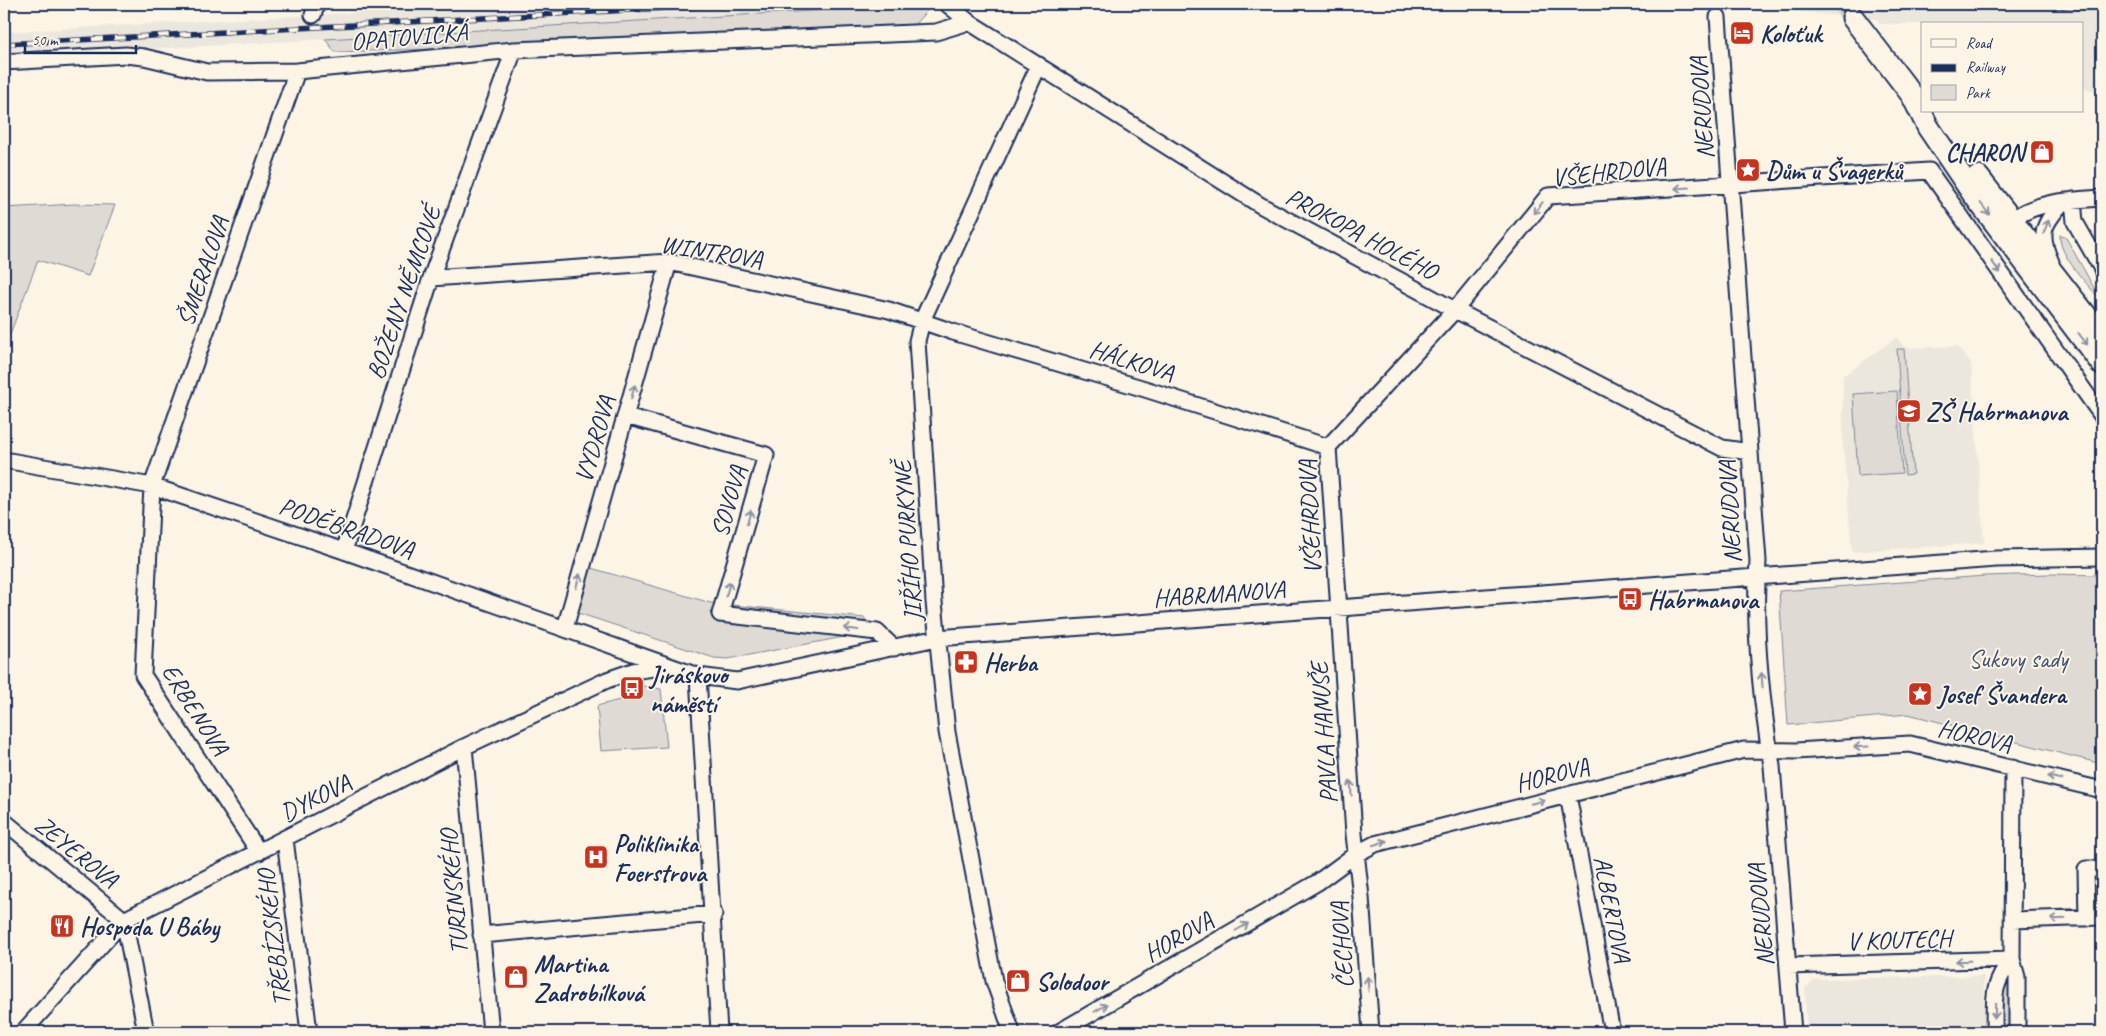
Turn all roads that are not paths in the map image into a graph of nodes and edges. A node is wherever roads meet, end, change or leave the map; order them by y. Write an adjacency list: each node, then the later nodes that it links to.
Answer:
1 (947, 4): 4 (street, PROKOPA HOLÉHO)
2 (1718, 17): 12 (street, NERUDOVA)
3 (1853, 18): 9 (street)
4 (969, 22): 5 (street, OPATOVICKÁ); 7 (street, PROKOPA HOLÉHO)
5 (514, 50): 8 (street, OPATOVICKÁ); 19 (street, BOŽENY NĚMCOVÉ)
6 (4, 62): 8 (street, OPATOVICKÁ)
7 (1039, 65): 21 (street, PROKOPA HOLÉHO); 22 (street, JIŘÍHO PURKYNĚ)
8 (297, 71): 30 (street, ŠMERALOVA)
9 (1917, 100)
10 (1922, 112): 16 (street, one-way to 16)
11 (1929, 112): 15 (street)
12 (1730, 185): 21 (street, VŠEHRDOVA, one-way to 21); 26 (street, VŠEHRDOVA, one-way to 26); 28 (street, NERUDOVA)
13 (2102, 198): 14 (street)
14 (2068, 201): 15 (street); 18 (street); 20 (street, one-way to 14)
15 (2012, 220): 16 (street); 20 (street)
16 (2013, 248): 24 (street, one-way to 24)
17 (669, 262): 19 (street, WINTROVA); 22 (street, WINTROVA); 25 (street, VYDROVA, one-way to 17)
18 (2102, 269)
19 (431, 278): 31 (street, BOŽENY NĚMCOVÉ)
20 (2064, 288): 23 (street)
21 (1455, 310): 27 (street, VŠEHRDOVA); 28 (street, PROKOPA HOLÉHO)
22 (922, 320): 27 (street, HÁLKOVA); 36 (street, JIŘÍHO PURKYNĚ)
23 (2102, 336)
24 (2102, 364)
25 (626, 416): 35 (street, VYDROVA, one-way to 25); 37 (street, SOVOVA, one-way to 25)
26 (2102, 416)
27 (1328, 448): 34 (street, VŠEHRDOVA)
28 (1750, 452): 33 (street, NERUDOVA)
29 (4, 460): 30 (street, PODĚBRADOVA)
30 (152, 486): 31 (street, PODĚBRADOVA); 47 (street, ERBENOVA)
31 (344, 551): 35 (street, PODĚBRADOVA)
32 (2102, 557): 33 (street, HABRMANOVA)
33 (1757, 576): 34 (street, HABRMANOVA); 41 (street, NERUDOVA, one-way to 33)
34 (1338, 608): 36 (street, HABRMANOVA); 48 (street, PAVLA HANUŠE, one-way to 34)
35 (565, 628): 38 (street, PODĚBRADOVA)
36 (937, 638): 37 (street); 63 (street, JIŘÍHO PURKYNĚ)
37 (894, 648): 39 (street)
38 (668, 666): 39 (street); 40 (street, DYKOVA)
39 (698, 676): 50 (street)
40 (464, 748): 46 (street, DYKOVA); 55 (street, TURINSKÉHO)
41 (1769, 749): 42 (street, HOROVA, one-way to 41); 44 (street, HOROVA); 57 (street, NERUDOVA)
42 (2013, 768): 43 (street, HOROVA, one-way to 42); 54 (street)
43 (2102, 790)
44 (1568, 795): 48 (street, HOROVA, one-way to 44); 66 (street, ALBERTOVA)
45 (4, 822): 53 (street, ZEYEROVA)
46 (285, 839): 47 (street, DYKOVA); 60 (street, TŘEBÍZSKÉHO)
47 (260, 852): 53 (street, DYKOVA)
48 (1356, 854): 64 (street, HOROVA, one-way to 48); 65 (street, ČECHOVA, one-way to 48)
49 (2102, 869): 52 (street)
50 (714, 914): 55 (street); 62 (street)
51 (2102, 917): 52 (street)
52 (2087, 918): 54 (street, one-way to 54)
53 (124, 920): 58 (street, DYKOVA); 59 (street, ZEYEROVA)
54 (2013, 920): 56 (street)
55 (481, 935): 61 (street, TURINSKÉHO)
56 (2012, 959): 57 (street, V KOUTECH, one-way to 57); 68 (street, one-way to 68); 69 (street)
57 (1788, 966): 67 (street, NERUDOVA)
58 (23, 1032)
59 (146, 1032)
60 (309, 1032)
61 (491, 1032)
62 (719, 1032)
63 (1012, 1032)
64 (1059, 1032)
65 (1371, 1032)
66 (1612, 1032)
67 (1793, 1032)
68 (1994, 1032)
69 (2017, 1032)

